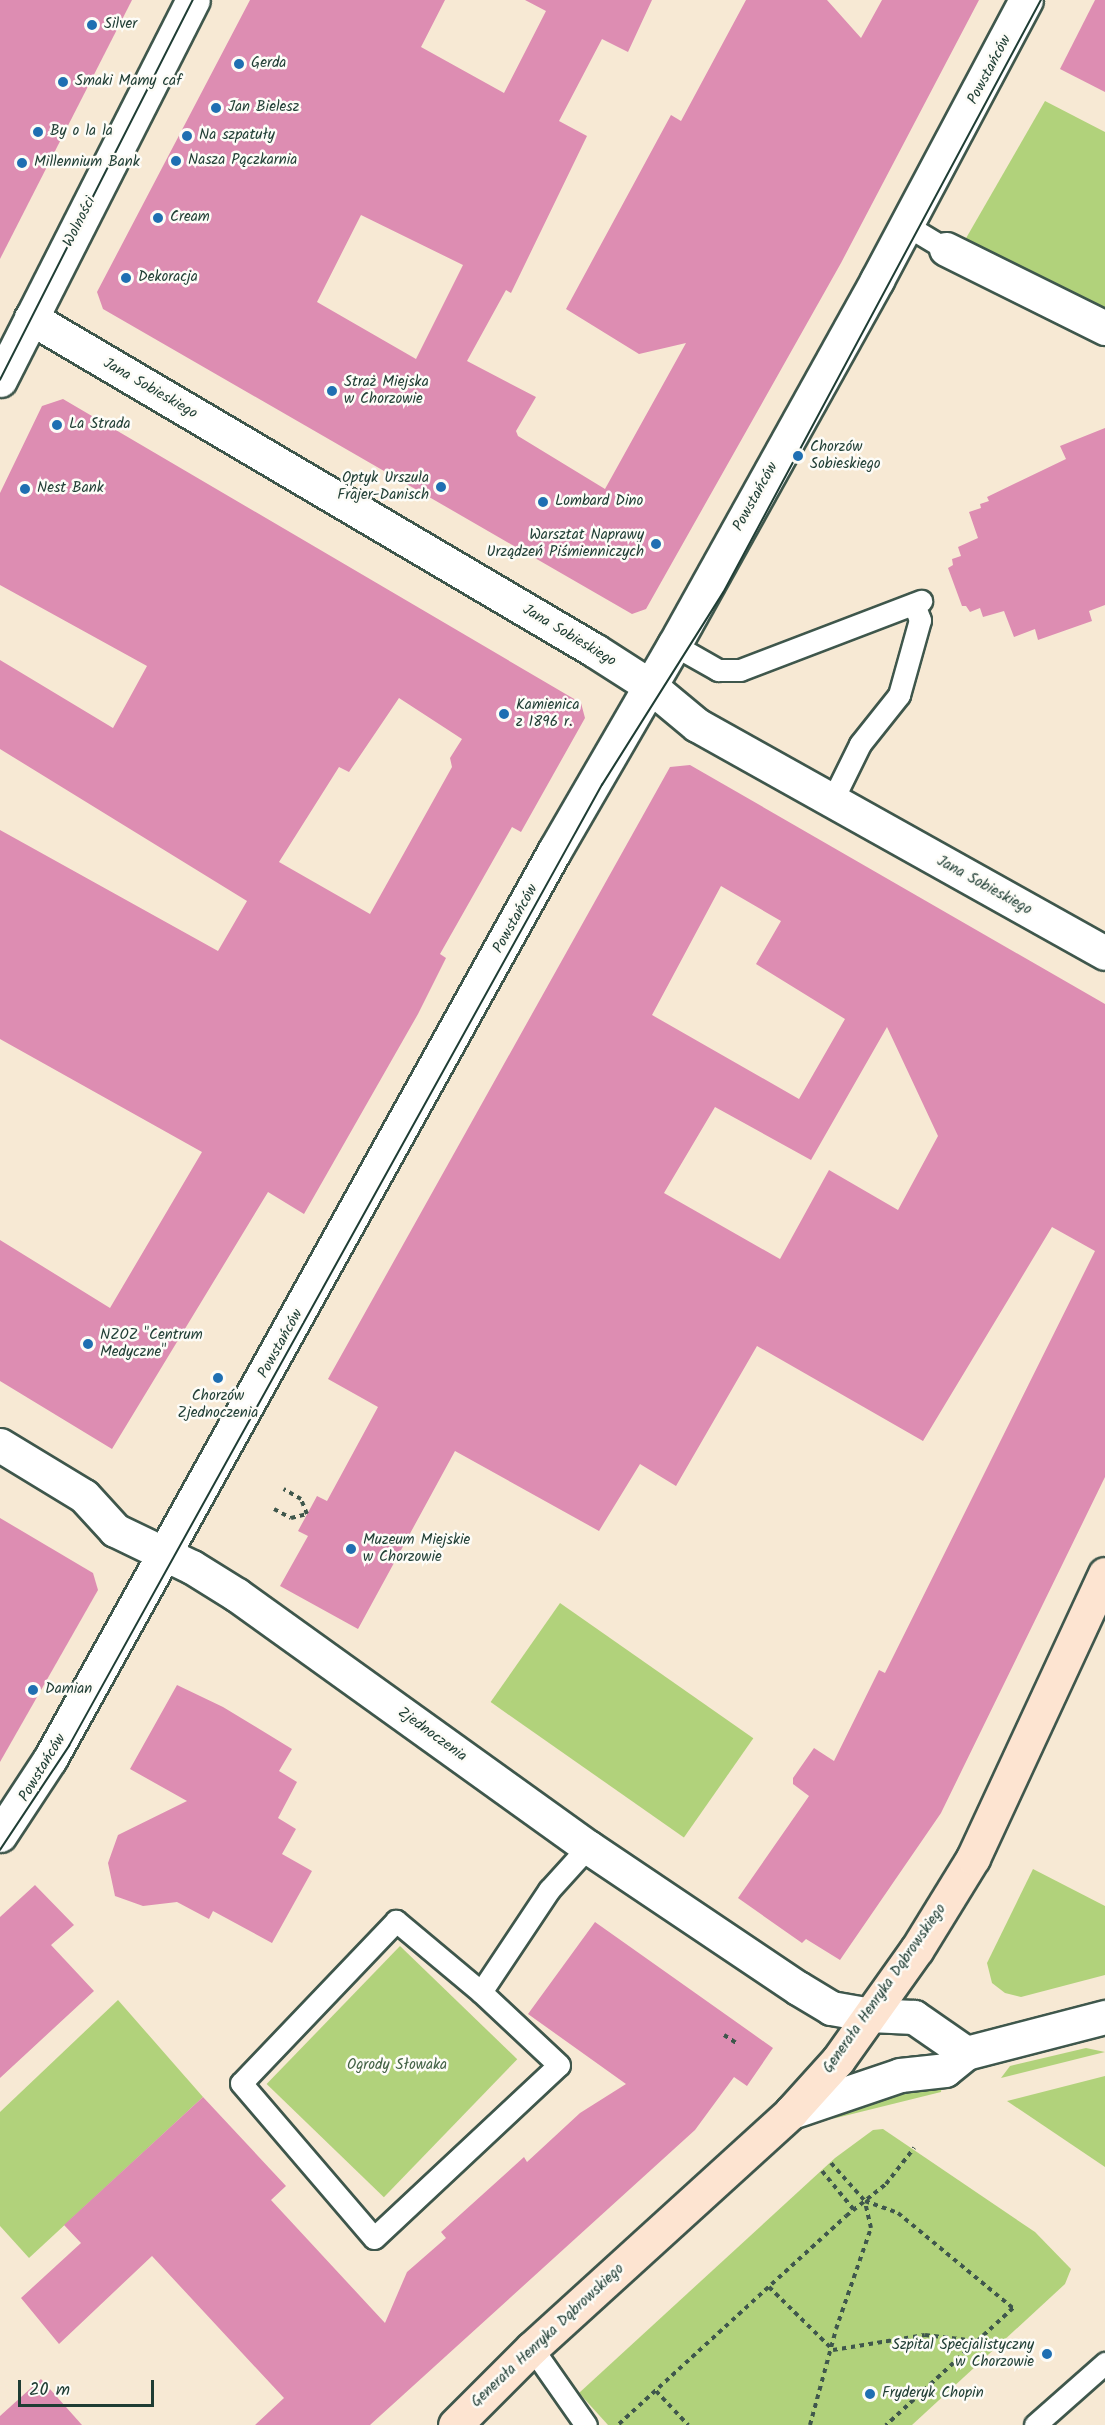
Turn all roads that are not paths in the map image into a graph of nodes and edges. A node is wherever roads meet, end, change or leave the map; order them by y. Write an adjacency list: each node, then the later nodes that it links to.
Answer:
1 (193, 0): 5 (street, Wolności)
2 (1026, 0): 3 (street, Powstańców)
3 (906, 225): 4 (lane); 8 (street, Powstańców)
4 (946, 249): 6 (street)
5 (31, 318): 7 (street, Wolności); 9 (street, Jana Sobieskiego)
6 (1105, 328)
7 (0, 380)
8 (674, 645): 9 (street, Powstańców); 10 (lane)
9 (650, 686): 10 (street, Jana Sobieskiego); 13 (street, Powstańców)
10 (832, 801): 11 (street, Jana Sobieskiego)
11 (1105, 953)
12 (0, 1445): 13 (street, Zjednoczenia)
13 (164, 1554): 15 (street, Powstańców); 16 (street, Zjednoczenia)
14 (1105, 1574): 18 (street, Generała Henryka Dąbrowskiego)
15 (0, 1835)
16 (588, 1847): 17 (lane); 18 (street, Zjednoczenia)
17 (482, 1992): 17 (lane)
18 (869, 2015): 20 (street, Zjednoczenia); 21 (street, Generała Henryka Dąbrowskiego)
19 (1105, 2017): 20 (street)
20 (966, 2053): 21 (street)
21 (791, 2112): 22 (street, Generała Henryka Dąbrowskiego)
22 (532, 2348): 24 (street, Generała Henryka Dąbrowskiego); 25 (lane)
23 (1105, 2363): 26 (lane)
24 (454, 2425)
25 (586, 2425)
26 (1035, 2425)

